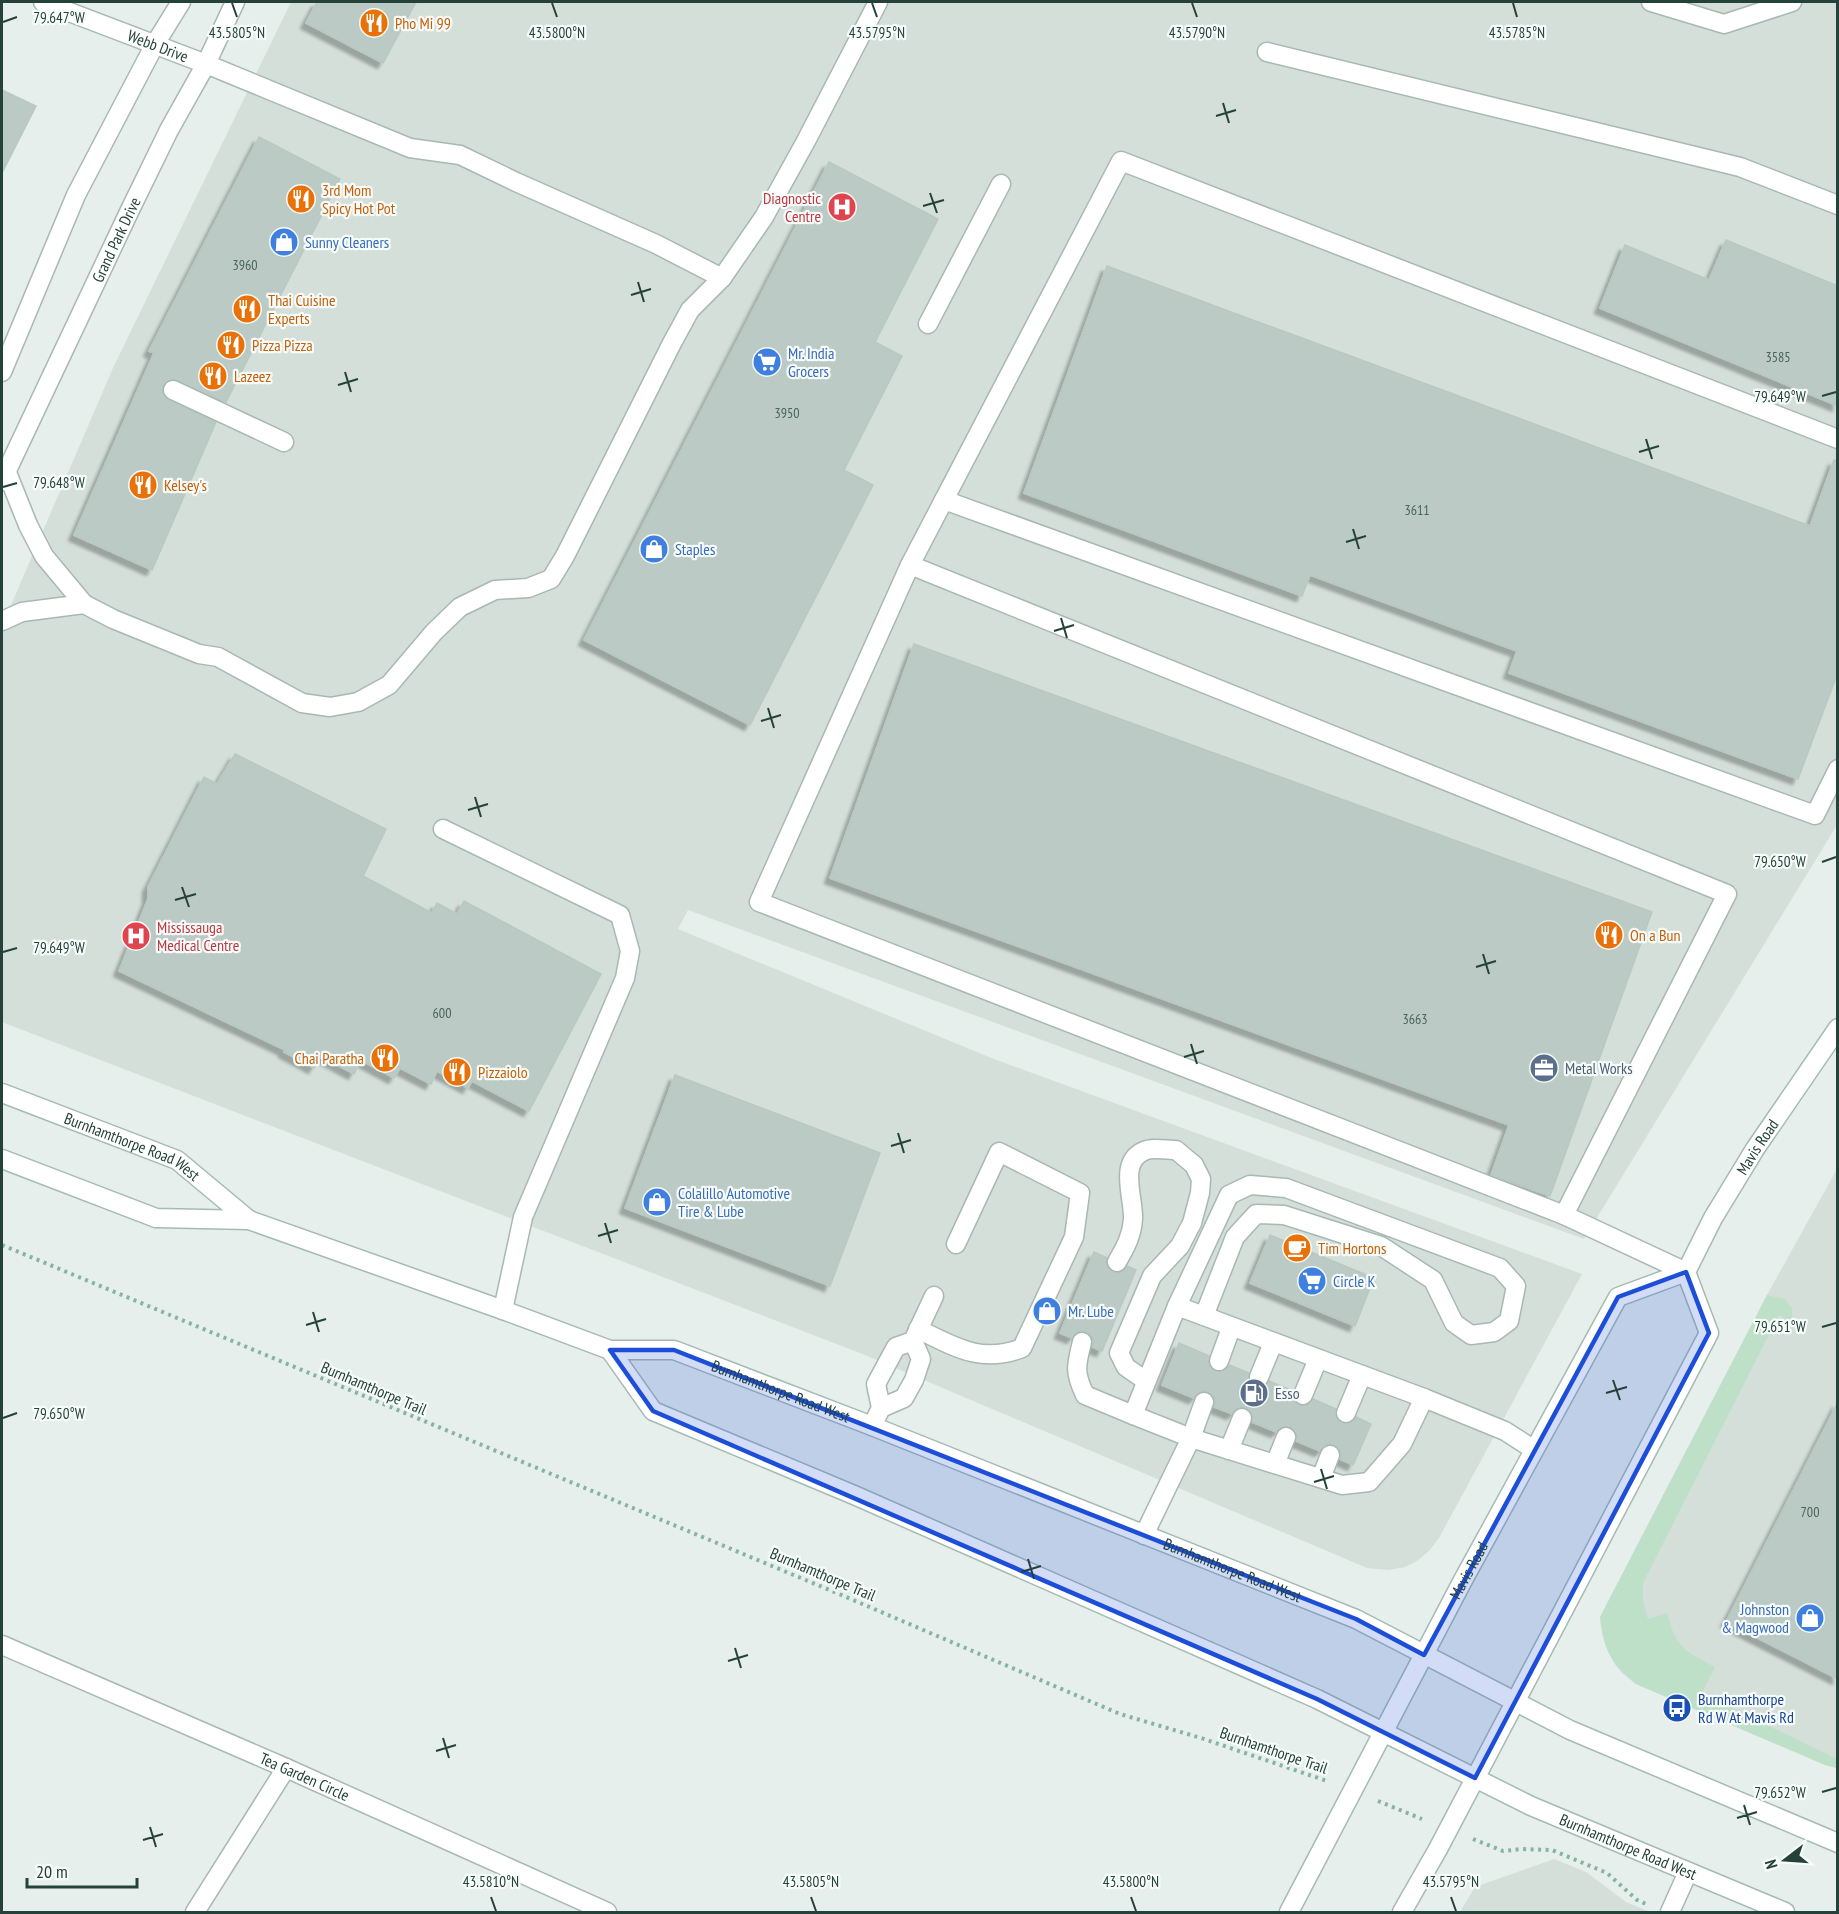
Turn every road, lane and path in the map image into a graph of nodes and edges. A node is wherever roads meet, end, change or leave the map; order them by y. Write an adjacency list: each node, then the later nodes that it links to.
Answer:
1 (43, 2): 7 (main road, Webb Drive)
2 (181, 2): 7 (main road)
3 (235, 2): 9 (main road, Grand Park Drive)
4 (878, 2): 12 (main road)
5 (1650, 2): 6 (main road)
6 (1792, 2)
7 (155, 44): 9 (main road, Webb Drive); 14 (main road)
8 (1267, 52): 11 (main road)
9 (206, 64): 12 (main road, Webb Drive); 18 (main road, Grand Park Drive)
10 (1001, 184): 13 (main road)
11 (1838, 205)
12 (722, 278): 21 (main road)
13 (928, 324)
14 (2, 372)
15 (173, 390): 17 (main road)
16 (1838, 439): 19 (main road)
17 (284, 442)
18 (4, 475): 21 (main road)
19 (945, 500): 20 (main road); 23 (main road)
20 (910, 565): 28 (main road); 28 (main road)
21 (84, 604): 22 (main road)
22 (2, 621)
23 (1838, 769)
24 (443, 830): 36 (main road)
25 (1838, 1028): 33 (main road, Mavis Road)
26 (2, 1093): 29 (main road, Burnhamthorpe Road West)
27 (2, 1159): 29 (main road, Burnhamthorpe Road West)
28 (1564, 1215): 33 (main road)
29 (249, 1220): 36 (main road, Burnhamthorpe Road West)
30 (956, 1244): 39 (main road)
31 (2, 1245): 70 (path, Burnhamthorpe Trail)
32 (1117, 1262): 47 (main road)
33 (1686, 1272): 58 (main road, Mavis Road); 66 (main road)
34 (934, 1296): 39 (main road)
35 (1177, 1306): 37 (main road); 37 (main road); 47 (main road)
36 (503, 1310): 42 (main road, Burnhamthorpe Road West)
37 (1204, 1316): 38 (main road)
38 (1231, 1328): 41 (main road); 44 (main road)
39 (916, 1335): 51 (main road); 51 (main road)
40 (1082, 1342): 53 (main road)
41 (1273, 1343): 43 (main road); 46 (main road)
42 (610, 1350): 55 (main road, Burnhamthorpe Road West); 67 (main road, Burnhamthorpe Road West)
43 (1318, 1359): 45 (main road); 48 (main road)
44 (1219, 1361)
45 (1362, 1375): 49 (main road); 52 (main road)
46 (1259, 1377)
47 (1146, 1381): 53 (main road)
48 (1303, 1395)
49 (1424, 1398): 58 (main road); 62 (main road)
50 (1204, 1402): 57 (main road)
51 (881, 1408): 55 (main road)
52 (1347, 1413)
53 (1133, 1415): 57 (main road)
54 (1242, 1418): 59 (main road)
55 (872, 1426): 63 (main road, Burnhamthorpe Road West)
56 (1286, 1437): 61 (main road)
57 (1191, 1438): 59 (main road); 63 (main road)
58 (1533, 1449): 65 (main road, Mavis Road)
59 (1229, 1450): 61 (main road)
60 (1330, 1455): 62 (main road)
61 (1275, 1464): 62 (main road)
62 (1321, 1478)
63 (1144, 1535): 65 (main road, Burnhamthorpe Road West)
64 (2, 1645): 68 (main road, Tea Garden Circle)
65 (1424, 1655): 66 (main road, Burnhamthorpe Road West); 67 (main road, Mavis Road)
66 (1515, 1702): 69 (main road); 72 (main road, Burnhamthorpe Road West)
67 (1384, 1733): 69 (main road, Burnhamthorpe Road West); 70 (main road, Mavis Road)
68 (286, 1768): 75 (main road); 76 (main road, Tea Garden Circle)
69 (1475, 1778): 71 (main road); 73 (main road, Burnhamthorpe Road West)
70 (1353, 1791): 71 (path, Burnhamthorpe Trail); 77 (main road, Mavis Road)
71 (1448, 1829): 74 (path, Burnhamthorpe Trail); 78 (main road)
72 (1838, 1843)
73 (1688, 1872): 79 (main road); 80 (main road, Burnhamthorpe Road West)
74 (1637, 1900)
75 (195, 1912)
76 (607, 1912)
77 (1289, 1912)
78 (1402, 1912)
79 (1670, 1912)
80 (1785, 1912)

